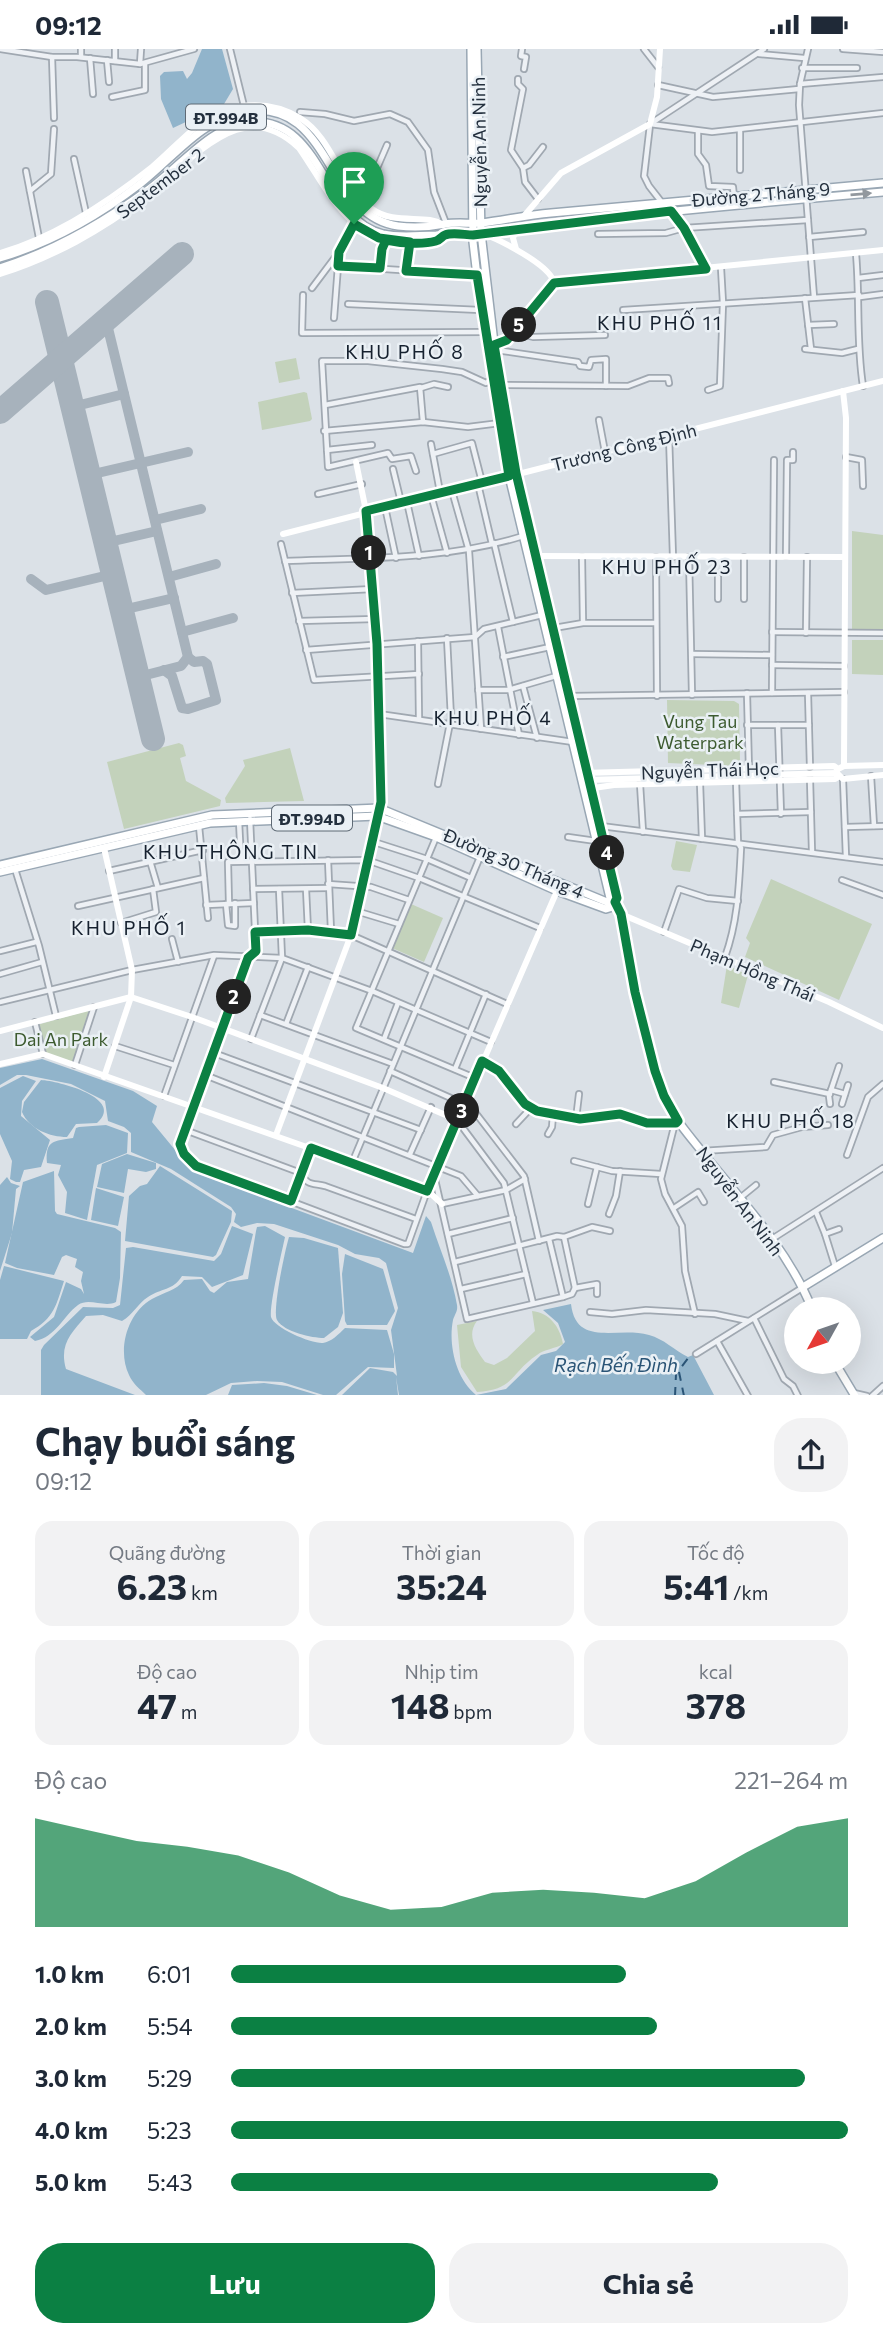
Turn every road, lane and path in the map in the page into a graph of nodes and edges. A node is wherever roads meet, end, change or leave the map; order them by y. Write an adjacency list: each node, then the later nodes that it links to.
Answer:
1 (0, 49): 17 (street)
2 (81, 49): 18 (street)
3 (115, 49): 22 (street)
4 (141, 49): 23 (street)
5 (194, 49): 23 (street)
6 (230, 49): 36 (street)
7 (471, 49): 66 (main road, Nguyễn An Ninh)
8 (477, 49): 66 (main road, Nguyễn An Ninh)
9 (522, 49): 27 (street)
10 (644, 49): 24 (street)
11 (660, 49): 24 (street)
12 (764, 49): 16 (street)
13 (808, 49): 20 (street)
14 (843, 49): 15 (street)
15 (883, 53)
16 (758, 54): 20 (street); 33 (street)
17 (52, 57): 18 (street); 39 (street)
18 (81, 57): 19 (street)
19 (90, 58): 21 (street); 34 (street)
20 (804, 58): 25 (street)
21 (107, 60): 22 (street); 30 (street)
22 (115, 61): 23 (street)
23 (142, 64): 35 (street)
24 (659, 68): 31 (street)
25 (803, 68): 26 (street); 32 (street)
26 (857, 68)
27 (524, 69)
28 (883, 77): 32 (street)
29 (518, 79): 49 (street)
30 (109, 82)
31 (658, 85): 33 (street); 41 (street)
32 (800, 87): 33 (street); 40 (street)
33 (700, 93): 41 (street)
34 (93, 95)
35 (112, 97)
36 (244, 107): 48 (street, September 2 / ĐT.994B); 57 (street, September 2 / ĐT.994B)
37 (300, 113): 68 (street)
38 (883, 113): 40 (street)
39 (54, 118)
40 (801, 122): 43 (street); 56 (street)
41 (650, 124): 44 (street); 59 (street); 60 (street)
42 (54, 129): 54 (street)
43 (740, 130): 44 (street); 50 (street)
44 (698, 131): 58 (street)
45 (387, 145): 57 (street)
46 (543, 147): 49 (street)
47 (74, 159): 62 (street)
48 (165, 160): 52 (main road); 62 (street, September 2 / ĐT.994B); 68 (main road, September 2 / ĐT.994B); 83 (main road, September 2 / ĐT.994B)
49 (523, 169): 59 (street)
50 (740, 170)
51 (26, 171): 54 (street)
52 (174, 172): 67 (street, September 2 / ĐT.994B); 74 (main road, September 2 / ĐT.994B); 86 (main road, September 2 / ĐT.994B); 91 (street, September 2 / ĐT.994B)
53 (883, 183): 56 (main road, Đường 2 Tháng 9 / ĐT.994B)
54 (30, 191): 76 (street)
55 (883, 192): 56 (main road, Đường 2 Tháng 9 / ĐT.994B, one-way to 55)
56 (807, 194): 58 (main road, Đường 2 Tháng 9 / ĐT.994B); 61 (main road, Đường 2 Tháng 9 / ĐT.994B); 65 (street)
57 (359, 196): 68 (street, September 2 / ĐT.994B)
58 (734, 197): 60 (main road, Đường 2 Tháng 9 / ĐT.994B)
59 (539, 198): 63 (street); 64 (street)
60 (663, 204): 61 (main road); 63 (main road, Đường 2 Tháng 9 / ĐT.994B)
61 (671, 211): 69 (main road, Đường 2 Tháng 9 / ĐT.994B); 70 (street)
62 (86, 213): 76 (street, September 2 / ĐT.994B)
63 (548, 213): 64 (main road, Đường 2 Tháng 9 / ĐT.994B)
64 (524, 216): 66 (main road, Đường 2 Tháng 9 / ĐT.994B)
65 (808, 220): 70 (street); 75 (street)
66 (477, 223): 68 (main road, September 2 / ĐT.994B); 72 (main road, Nguyễn An Ninh)
67 (354, 224): 77 (street, September 2 / ĐT.994B); 81 (street)
68 (444, 225): 74 (main road)
69 (517, 228): 72 (main road, Đường 2 Tháng 9 / ĐT.994B); 80 (street)
70 (684, 228): 73 (street); 89 (street)
71 (863, 232): 75 (street)
72 (477, 234): 74 (main road, September 2 / ĐT.994B); 80 (street); 92 (main road, Nguyễn An Ninh); 112 (main road, Nguyễn An Ninh)
73 (598, 234)
74 (444, 235): 78 (street, September 2 / ĐT.994B)
75 (809, 237): 84 (street)
76 (40, 239): 83 (street, September 2 / ĐT.994B)
77 (386, 240): 78 (street, September 2 / ĐT.994B); 87 (street)
78 (410, 242): 90 (street)
79 (883, 250): 82 (street)
80 (517, 251): 95 (street)
81 (339, 252): 85 (street); 96 (street)
82 (856, 254): 84 (street); 94 (street)
83 (0, 255)
84 (810, 260): 88 (street); 100 (street)
85 (338, 266): 87 (street); 106 (street)
86 (0, 268)
87 (380, 268): 90 (street)
88 (721, 268): 89 (street); 102 (street)
89 (706, 269): 95 (street)
90 (406, 271): 92 (street)
91 (0, 274)
92 (477, 275): 104 (main road, Nguyễn An Ninh)
93 (883, 275): 94 (street)
94 (858, 278): 99 (street)
95 (554, 283): 110 (street)
96 (312, 288)
97 (883, 294): 99 (street)
98 (303, 295): 109 (street)
99 (860, 296): 100 (street); 113 (street)
100 (814, 297): 101 (street)
101 (805, 298): 102 (street); 108 (street)
102 (723, 303): 105 (street); 122 (street)
103 (348, 304): 104 (street)
104 (481, 310): 109 (main road, Nguyễn An Ninh)
105 (623, 310)
106 (334, 318)
107 (834, 324): 108 (street)
108 (808, 325): 113 (street)
109 (487, 332): 112 (main road, Nguyễn An Ninh)
110 (514, 332): 111 (street); 112 (street)
111 (605, 335)
112 (491, 345): 114 (main road, Nguyễn An Ninh); 117 (main road, Nguyễn An Ninh); 118 (street)
113 (859, 349): 119 (street)
114 (493, 378): 124 (street); 127 (main road, Nguyễn An Ninh)
115 (883, 381): 119 (street, Trương Công Định)
116 (669, 383): 118 (street)
117 (499, 385): 118 (street); 141 (main road, Nguyễn An Ninh)
118 (606, 386)
119 (863, 386): 123 (street, Trương Công Định)
120 (448, 387): 121 (street)
121 (421, 388): 124 (street); 126 (street)
122 (709, 390)
123 (843, 391): 129 (street, Trương Công Định); 136 (street)
124 (325, 405): 128 (street)
125 (599, 420): 134 (street)
126 (423, 422): 127 (street); 128 (street)
127 (500, 422): 141 (main road, Nguyễn An Ninh)
128 (323, 431): 132 (street)
129 (669, 436): 134 (street, Trương Công Định); 162 (street)
130 (431, 444): 135 (street)
131 (372, 445): 132 (street)
132 (327, 450): 138 (street)
133 (793, 452): 166 (street)
134 (605, 453): 141 (street, Trương Công Định)
135 (433, 454): 142 (street); 146 (street)
136 (845, 457): 144 (street); 168 (street)
137 (775, 460): 165 (street)
138 (356, 462): 140 (street); 143 (street)
139 (393, 469): 149 (street)
140 (416, 471)
141 (513, 475): 142 (street, Trương Công Định); 153 (main road, Nguyễn An Ninh); 159 (main road, Nguyễn An Ninh)
142 (480, 483): 145 (street, Trương Công Định); 154 (street)
143 (362, 484): 147 (street); 151 (street)
144 (863, 486)
145 (452, 489): 146 (street, Trương Công Định); 156 (street)
146 (440, 492): 148 (street, Trương Công Định)
147 (318, 494)
148 (431, 495): 149 (street, Trương Công Định); 157 (street)
149 (404, 502): 150 (street, Trương Công Định); 158 (street)
150 (385, 506): 151 (street, Trương Công Định); 170 (street)
151 (366, 511): 152 (street, Trương Công Định); 169 (street)
152 (284, 534)
153 (525, 535): 154 (street); 177 (main road, Nguyễn An Ninh)
154 (493, 543): 156 (street); 180 (street)
155 (281, 544): 171 (street)
156 (469, 551): 157 (street); 189 (street)
157 (447, 553): 158 (street)
158 (419, 556): 170 (street)
159 (537, 556): 160 (street); 184 (main road, Nguyễn An Ninh)
160 (582, 557): 161 (street); 181 (street)
161 (656, 557): 162 (street); 182 (street)
162 (673, 557): 163 (street)
163 (689, 557): 164 (street); 195 (street)
164 (744, 557): 165 (street); 176 (street)
165 (774, 557): 166 (street); 185 (street)
166 (786, 557): 167 (street)
167 (807, 557): 168 (street); 186 (street)
168 (844, 557): 187 (street)
169 (370, 558): 170 (street); 171 (street); 173 (street)
170 (396, 558)
171 (285, 561): 174 (street)
172 (718, 576): 175 (street)
173 (373, 589): 174 (street); 178 (street)
174 (292, 593): 179 (street)
175 (718, 599)
176 (744, 599)
177 (542, 615): 180 (street); 193 (main road, Nguyễn An Ninh)
178 (375, 619): 179 (street); 192 (street)
179 (299, 621): 194 (street)
180 (513, 622): 183 (street)
181 (583, 623): 182 (street); 184 (street)
182 (655, 623): 212 (street)
183 (498, 627): 189 (street); 197 (street)
184 (553, 628): 211 (main road, Nguyễn An Ninh)
185 (772, 632): 186 (street); 196 (street)
186 (806, 633): 187 (street)
187 (844, 633): 188 (street); 199 (street)
188 (883, 633)
189 (475, 637): 190 (street); 205 (street)
190 (447, 638): 191 (street); 215 (street)
191 (418, 641): 192 (street); 200 (street)
192 (377, 644): 194 (street); 202 (street)
193 (552, 647): 197 (street); 201 (main road, Nguyễn An Ninh)
194 (306, 650): 202 (street)
195 (691, 655): 196 (street); 210 (street)
196 (772, 655): 198 (street)
197 (503, 657): 204 (street)
198 (772, 665): 199 (street); 208 (street)
199 (844, 666): 207 (street)
200 (419, 674): 202 (street); 214 (street)
201 (558, 676): 203 (street); 222 (main road, Nguyễn An Ninh)
202 (378, 679): 213 (street)
203 (523, 686): 204 (street); 221 (street)
204 (509, 689): 205 (street); 220 (street)
205 (478, 690): 219 (street)
206 (808, 692): 207 (street); 208 (street); 218 (street)
207 (844, 692): 225 (street)
208 (772, 693): 209 (street)
209 (747, 694): 210 (street); 216 (street)
210 (692, 695): 212 (street)
211 (569, 696): 212 (street); 232 (main road, Nguyễn An Ninh)
212 (657, 696)
213 (379, 714): 214 (street); 237 (street)
214 (419, 719): 215 (street)
215 (450, 724): 219 (street); 234 (street)
216 (747, 725): 217 (street); 228 (street)
217 (778, 725): 218 (street); 226 (street)
218 (809, 725): 224 (street)
219 (481, 729): 220 (street)
220 (519, 735): 221 (street)
221 (537, 738): 222 (street)
222 (574, 742): 232 (main road, Nguyễn An Ninh)
223 (883, 765): 225 (street, Nguyễn Thái Học)
224 (810, 773): 225 (street, Nguyễn Thái Học); 225 (street, Nguyễn Thái Học); 226 (street, Nguyễn Thái Học); 238 (street)
225 (842, 773): 230 (street, Nguyễn Thái Học); 248 (street)
226 (780, 774): 228 (street, Nguyễn Thái Học); 240 (street)
227 (736, 775): 228 (street, Nguyễn Thái Học); 231 (street, Nguyễn Thái Học); 233 (street, Nguyễn Thái Học); 239 (street)
228 (749, 775)
229 (883, 775): 230 (street, Nguyễn Thái Học)
230 (871, 776): 246 (street)
231 (614, 779): 232 (street, Nguyễn Thái Học); 232 (street, Nguyễn Thái Học); 235 (street, Nguyễn Thái Học)
232 (586, 781): 245 (main road, Nguyễn An Ninh); 254 (main road, Nguyễn An Ninh)
233 (700, 783): 235 (street, Nguyễn Thái Học); 252 (street)
234 (438, 784)
235 (640, 785): 249 (street)
236 (249, 811): 237 (main road, Đường 30 Tháng 4 / ĐT.994D); 241 (main road, Đường 30 Tháng 4 / ĐT.994D); 243 (street)
237 (378, 812): 243 (main road, Đường 30 Tháng 4 / ĐT.994D); 250 (main road, Đường 30 Tháng 4 / ĐT.994D); 253 (street)
238 (811, 812): 240 (street); 260 (street)
239 (737, 814): 240 (street); 256 (street)
240 (781, 814)
241 (226, 817): 242 (main road, Đường 30 Tháng 4 / ĐT.994D); 244 (main road, Đường 30 Tháng 4 / ĐT.994D); 255 (main road, Đường 30 Tháng 4 / ĐT.994D)
242 (239, 821): 243 (main road, Đường 30 Tháng 4 / ĐT.994D); 258 (street)
243 (250, 821): 257 (street)
244 (199, 825): 255 (main road, Đường 30 Tháng 4 / ĐT.994D); 259 (street)
245 (600, 826): 249 (street); 294 (main road, Nguyễn An Ninh)
246 (874, 826): 247 (street); 248 (street)
247 (883, 826)
248 (845, 827): 262 (street)
249 (643, 832): 252 (street)
250 (437, 834): 261 (main road, Đường 30 Tháng 4 / ĐT.994D); 263 (street); 273 (main road, Đường 30 Tháng 4 / ĐT.994D)
251 (568, 838): 254 (street)
252 (702, 839): 256 (street)
253 (370, 841): 263 (street); 265 (street)
254 (597, 841): 294 (main road, Nguyễn An Ninh)
255 (104, 843): 271 (main road, Đường 30 Tháng 4 / ĐT.994D); 272 (street)
256 (738, 843): 260 (street); 290 (street)
257 (251, 846): 258 (street); 268 (street)
258 (240, 847): 267 (street)
259 (203, 850): 266 (street); 275 (street)
260 (811, 852): 262 (street)
261 (480, 857): 273 (main road, Đường 30 Tháng 4 / ĐT.994D); 277 (street)
262 (846, 857): 269 (street)
263 (427, 859): 276 (street); 277 (street)
264 (328, 860): 265 (street); 268 (street); 280 (street)
265 (367, 860): 276 (street); 279 (street)
266 (150, 861): 272 (street); 281 (street)
267 (241, 861): 268 (street); 292 (street)
268 (252, 861): 283 (street)
269 (883, 862)
270 (0, 865): 271 (main road, Đường 30 Tháng 4 / ĐT.994D)
271 (14, 865): 274 (main road, Đường 30 Tháng 4 / ĐT.994D); 309 (street)
272 (109, 871): 287 (street)
273 (521, 871): 282 (main road, Đường 30 Tháng 4 / ĐT.994D)
274 (0, 873)
275 (204, 878): 281 (street); 293 (street)
276 (419, 878): 288 (street); 289 (street)
277 (471, 879): 288 (street)
278 (842, 880): 286 (street)
279 (362, 885): 280 (street); 289 (street); 296 (street)
280 (328, 886): 285 (street); 304 (street)
281 (155, 888): 287 (street); 299 (street)
282 (558, 888): 294 (main road, Đường 30 Tháng 4 / ĐT.994D); 301 (street)
283 (253, 889): 284 (street); 291 (street)
284 (279, 889): 285 (street); 303 (street)
285 (306, 889): 302 (street)
286 (883, 895)
287 (115, 898): 295 (street); 299 (street)
288 (463, 898): 301 (street); 320 (street)
289 (410, 900): 300 (street)
290 (738, 901): 306 (street); 313 (street)
291 (254, 902): 292 (street); 305 (street)
292 (230, 904): 293 (street)
293 (206, 905): 298 (street)
294 (614, 905): 297 (main road)
295 (78, 906)
296 (356, 911): 300 (street); 307 (street)
297 (621, 914): 306 (street, Phạm Hồng Thái); 381 (main road, Nguyễn An Ninh)
298 (208, 918)
299 (121, 923): 319 (street)
300 (399, 924): 311 (street)
301 (540, 928): 329 (street)
302 (308, 930): 303 (street); 304 (street)
303 (282, 931): 305 (street); 315 (street)
304 (331, 931): 307 (street)
305 (255, 932): 314 (street)
306 (664, 932): 313 (street, Phạm Hồng Thái)
307 (351, 935): 311 (street); 322 (street)
308 (172, 939): 317 (street)
309 (36, 942): 310 (street); 316 (street)
310 (0, 951)
311 (388, 951): 320 (street); 324 (street)
312 (214, 955): 314 (street); 317 (street); 334 (street)
313 (725, 957): 338 (street, Phạm Hồng Thái)
314 (248, 958): 315 (street); 337 (street)
315 (282, 958): 318 (street); 332 (street)
316 (42, 962): 321 (street); 323 (street)
317 (178, 962): 319 (street)
318 (308, 967): 322 (street); 336 (street)
319 (132, 970): 323 (street); 326 (street)
320 (432, 970): 325 (street); 331 (street)
321 (0, 974)
322 (336, 977): 324 (street); 341 (street)
323 (49, 990): 327 (street); 333 (street)
324 (372, 991): 328 (street); 343 (street)
325 (486, 994): 329 (street); 340 (street)
326 (131, 997): 330 (street); 334 (street); 345 (street)
327 (0, 1002)
328 (398, 1003): 331 (street); 343 (street)
329 (507, 1005): 344 (street)
330 (95, 1006): 333 (street); 354 (street)
331 (415, 1010): 340 (street); 346 (street)
332 (260, 1015): 336 (street); 342 (street)
333 (56, 1016): 335 (street)
334 (192, 1017): 337 (street); 353 (street)
335 (35, 1022): 339 (street); 348 (street)
336 (286, 1024): 341 (street)
337 (222, 1028): 342 (street); 347 (street)
338 (883, 1028)
339 (0, 1031)
340 (471, 1033): 344 (street); 356 (street)
341 (314, 1034): 349 (street); 352 (street)
342 (251, 1039): 349 (street)
343 (383, 1039): 346 (street)
344 (491, 1042): 350 (street)
345 (115, 1046): 353 (street); 359 (street)
346 (400, 1047): 352 (street); 356 (street)
347 (214, 1053): 358 (street); 362 (street)
348 (43, 1054): 351 (street); 354 (street)
349 (305, 1059): 362 (street); 365 (street)
350 (482, 1061): 360 (street); 376 (street)
351 (0, 1064)
352 (393, 1064): 357 (street)
353 (174, 1065): 369 (street)
354 (74, 1066): 359 (street)
355 (839, 1066): 366 (street)
356 (455, 1069): 360 (street)
357 (390, 1071): 365 (street); 370 (street)
358 (205, 1075): 373 (street); 374 (street)
359 (104, 1077): 369 (street)
360 (475, 1078): 370 (street)
361 (775, 1082): 366 (street)
362 (295, 1083): 374 (street); 377 (street)
363 (883, 1084): 392 (street)
364 (848, 1085): 368 (street)
365 (383, 1088): 375 (street); 377 (street)
366 (830, 1092): 368 (street); 371 (street)
367 (579, 1094): 379 (street)
368 (845, 1094): 372 (street)
369 (164, 1096): 373 (street)
370 (466, 1103): 380 (street); 402 (street)
371 (830, 1104)
372 (842, 1104)
373 (193, 1107): 384 (street); 387 (street)
374 (286, 1107): 387 (street); 388 (street)
375 (430, 1107): 380 (street); 385 (street)
376 (531, 1108): 378 (street); 382 (street)
377 (373, 1112): 385 (street); 388 (street)
378 (553, 1115): 379 (street); 386 (street)
379 (576, 1119): 381 (street)
380 (457, 1120): 395 (street); 404 (street)
381 (677, 1122): 390 (main road, Nguyễn An Ninh); 400 (street)
382 (516, 1124)
383 (828, 1125): 390 (street)
384 (185, 1130): 399 (street); 408 (street)
385 (421, 1130): 391 (street)
386 (548, 1134)
387 (276, 1135): 389 (street)
388 (363, 1135): 391 (street); 394 (street)
389 (311, 1148): 394 (street); 399 (street)
390 (702, 1151): 407 (main road, Nguyễn An Ninh)
391 (410, 1154): 395 (street)
392 (847, 1155)
393 (574, 1161): 396 (street)
394 (352, 1163): 405 (street)
395 (437, 1166): 401 (street); 406 (street)
396 (597, 1167): 398 (street); 410 (street)
397 (883, 1168): 413 (street)
398 (620, 1171): 400 (street); 414 (street)
399 (301, 1173): 408 (street); 416 (street)
400 (661, 1174): 412 (street)
401 (433, 1175): 405 (street); 411 (street)
402 (525, 1179): 404 (street); 425 (street)
403 (756, 1185): 407 (street)
404 (506, 1190): 406 (street); 415 (street)
405 (427, 1191): 411 (street); 416 (street)
406 (478, 1196): 411 (street)
407 (739, 1198): 424 (main road, Nguyễn An Ninh)
408 (291, 1201): 416 (street)
409 (704, 1202): 412 (street)
410 (588, 1203)
411 (442, 1205): 419 (street)
412 (674, 1208): 439 (street)
413 (816, 1212): 420 (street); 424 (street)
414 (609, 1214)
415 (513, 1218): 419 (street); 426 (street)
416 (416, 1219)
417 (839, 1229): 420 (street)
418 (610, 1231): 421 (street)
419 (448, 1234): 427 (street)
420 (825, 1234): 428 (street)
421 (564, 1237): 423 (street); 431 (street)
422 (883, 1238): 428 (main road)
423 (549, 1239): 425 (street); 434 (street)
424 (771, 1240): 430 (main road, Nguyễn An Ninh)
425 (539, 1241): 426 (street)
426 (520, 1247): 427 (street); 429 (street)
427 (455, 1262): 432 (street)
428 (835, 1267): 430 (main road)
429 (526, 1274): 432 (street); 437 (street)
430 (803, 1287): 435 (main road, Nguyễn An Ninh); 441 (street)
431 (575, 1288): 433 (street); 434 (street)
432 (461, 1289): 436 (street)
433 (597, 1294)
434 (563, 1297): 437 (street)
435 (807, 1297)
436 (464, 1302): 440 (street); 440 (street)
437 (533, 1303): 440 (street)
438 (590, 1312): 439 (street)
439 (695, 1314): 442 (street)
440 (483, 1315)
441 (754, 1318): 442 (street); 449 (street)
442 (748, 1321): 443 (street)
443 (716, 1341): 444 (street); 448 (street)
444 (696, 1354)
445 (842, 1374): 447 (main road)
446 (883, 1386): 450 (street)
447 (854, 1394): 450 (street)
448 (748, 1395)
449 (798, 1395)
450 (869, 1395)

